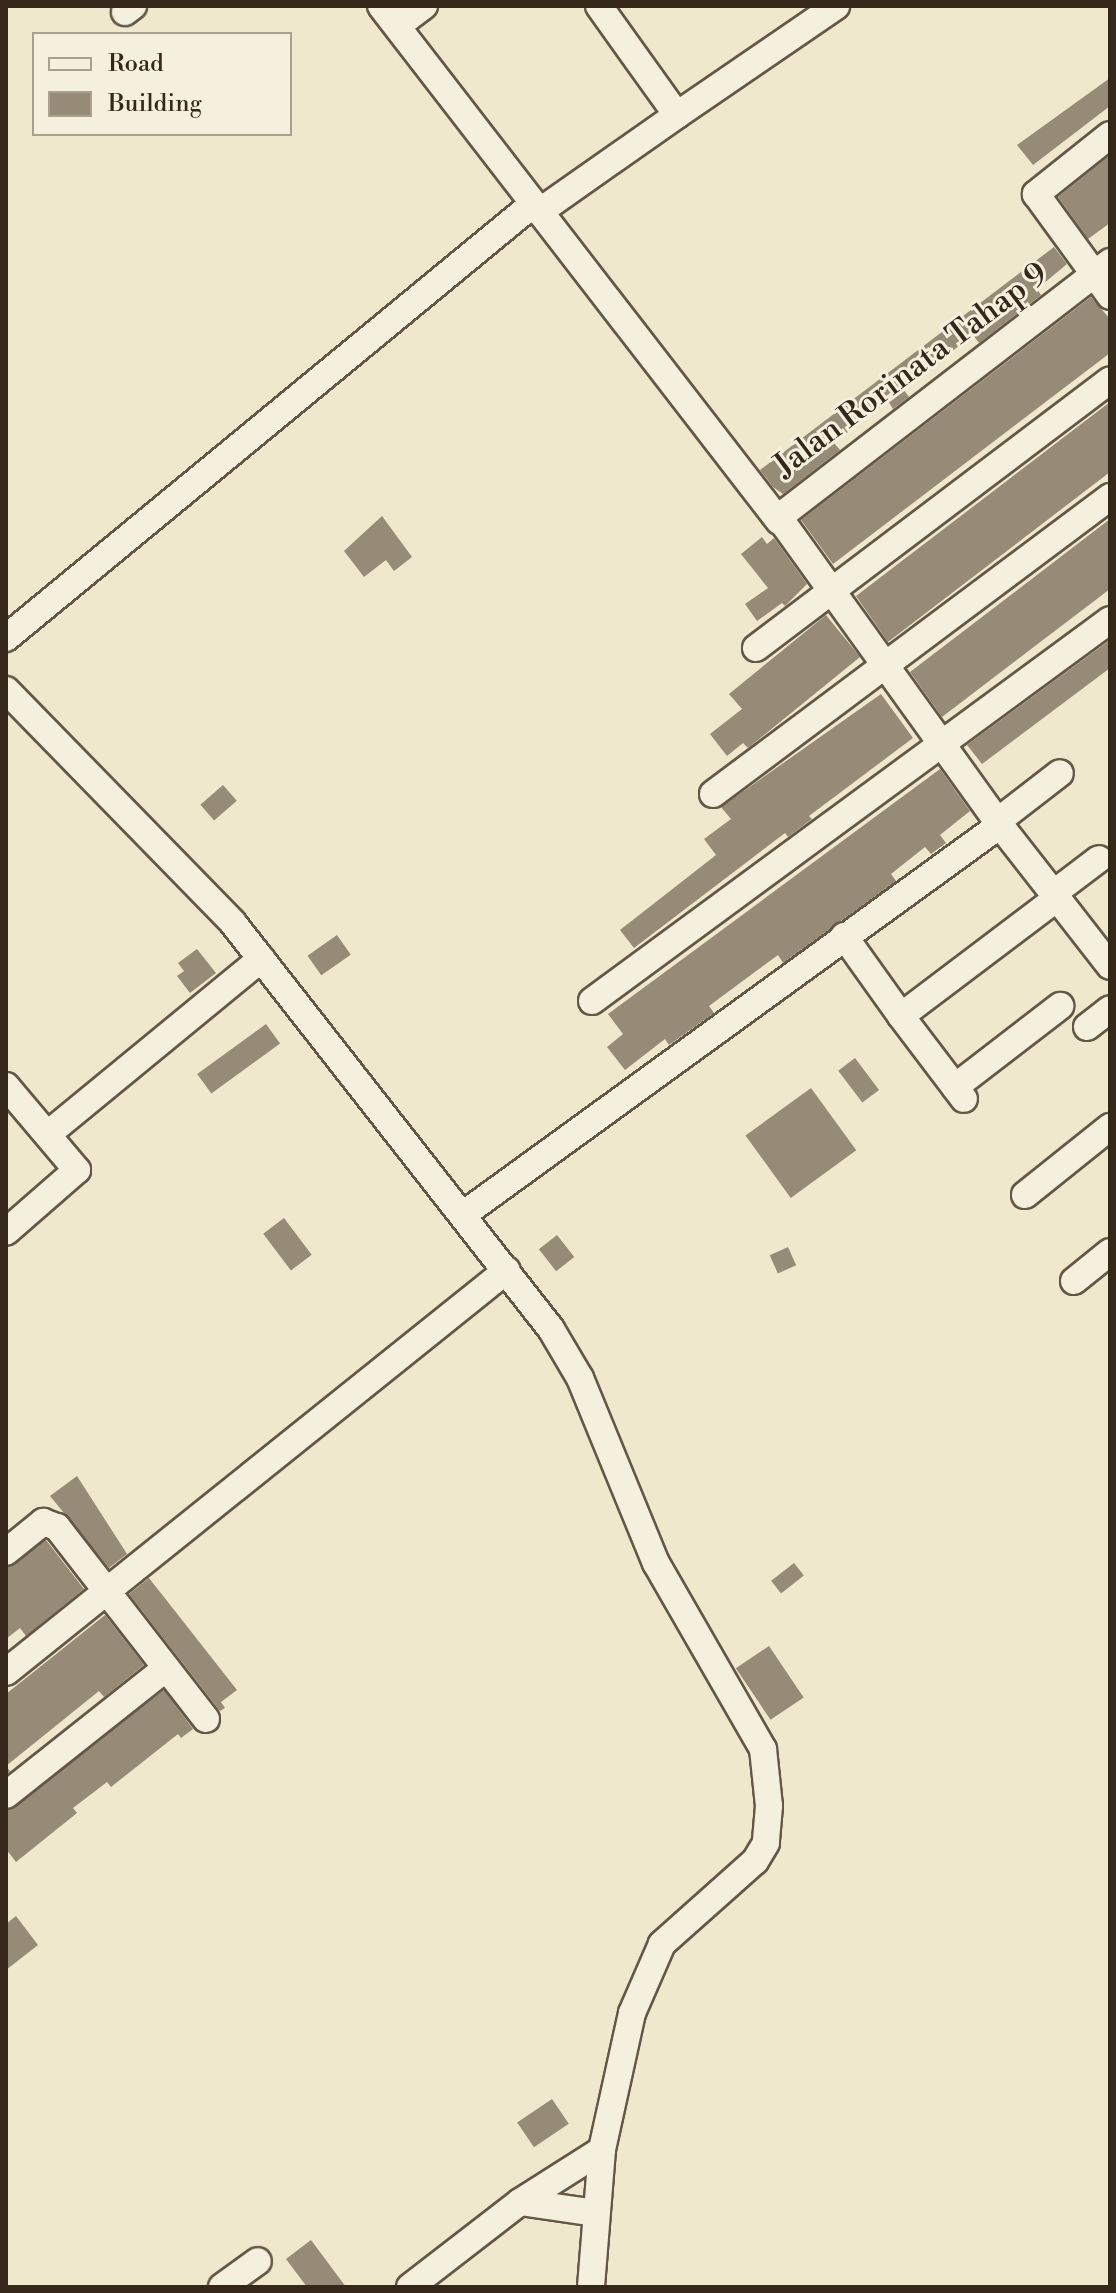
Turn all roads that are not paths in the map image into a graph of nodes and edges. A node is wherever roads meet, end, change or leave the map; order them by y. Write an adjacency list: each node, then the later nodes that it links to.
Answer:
1 (424, 6): 4 (street)
2 (599, 6): 5 (street)
3 (836, 6): 5 (street)
4 (389, 16): 7 (street)
5 (677, 115): 7 (street)
6 (1110, 135): 8 (street)
7 (536, 208): 12 (street); 15 (street)
8 (1102, 268): 9 (street); 12 (street, Jalan Rorinata Tahap 9)
9 (1110, 296)
10 (1110, 380): 13 (street)
11 (1110, 497): 17 (street)
12 (780, 523): 13 (street)
13 (830, 594): 16 (street); 17 (street)
14 (1110, 620): 19 (street)
15 (6, 638)
16 (756, 648)
17 (886, 668): 19 (street); 21 (street)
18 (6, 690): 26 (street)
19 (944, 744): 22 (street); 28 (street)
20 (1060, 773): 22 (street)
21 (713, 794)
22 (999, 823): 24 (street); 25 (street)
23 (1099, 859): 24 (street)
24 (1055, 896): 27 (street); 31 (street)
25 (844, 936): 31 (street); 37 (street)
26 (261, 959): 35 (street); 37 (street)
27 (1110, 966)
28 (592, 1001)
29 (1060, 1006): 31 (street)
30 (1110, 1009): 32 (street)
31 (901, 1016)
32 (1087, 1027)
33 (11, 1102): 35 (street)
34 (1110, 1127): 36 (street)
35 (48, 1134): 38 (street)
36 (1025, 1195)
37 (464, 1214): 40 (street)
38 (6, 1232)
39 (1110, 1252): 41 (street)
40 (507, 1270): 43 (street); 48 (street)
41 (1074, 1281)
42 (6, 1552): 43 (street)
43 (106, 1591): 44 (street); 45 (street)
44 (166, 1668): 46 (street); 47 (street)
45 (6, 1672)
46 (206, 1719)
47 (6, 1795)
48 (602, 2150): 49 (street); 50 (street)
49 (520, 2202): 50 (street); 53 (street)
50 (595, 2213): 54 (street)
51 (258, 2261): 52 (street)
52 (222, 2287)
53 (410, 2287)
54 (591, 2287)

